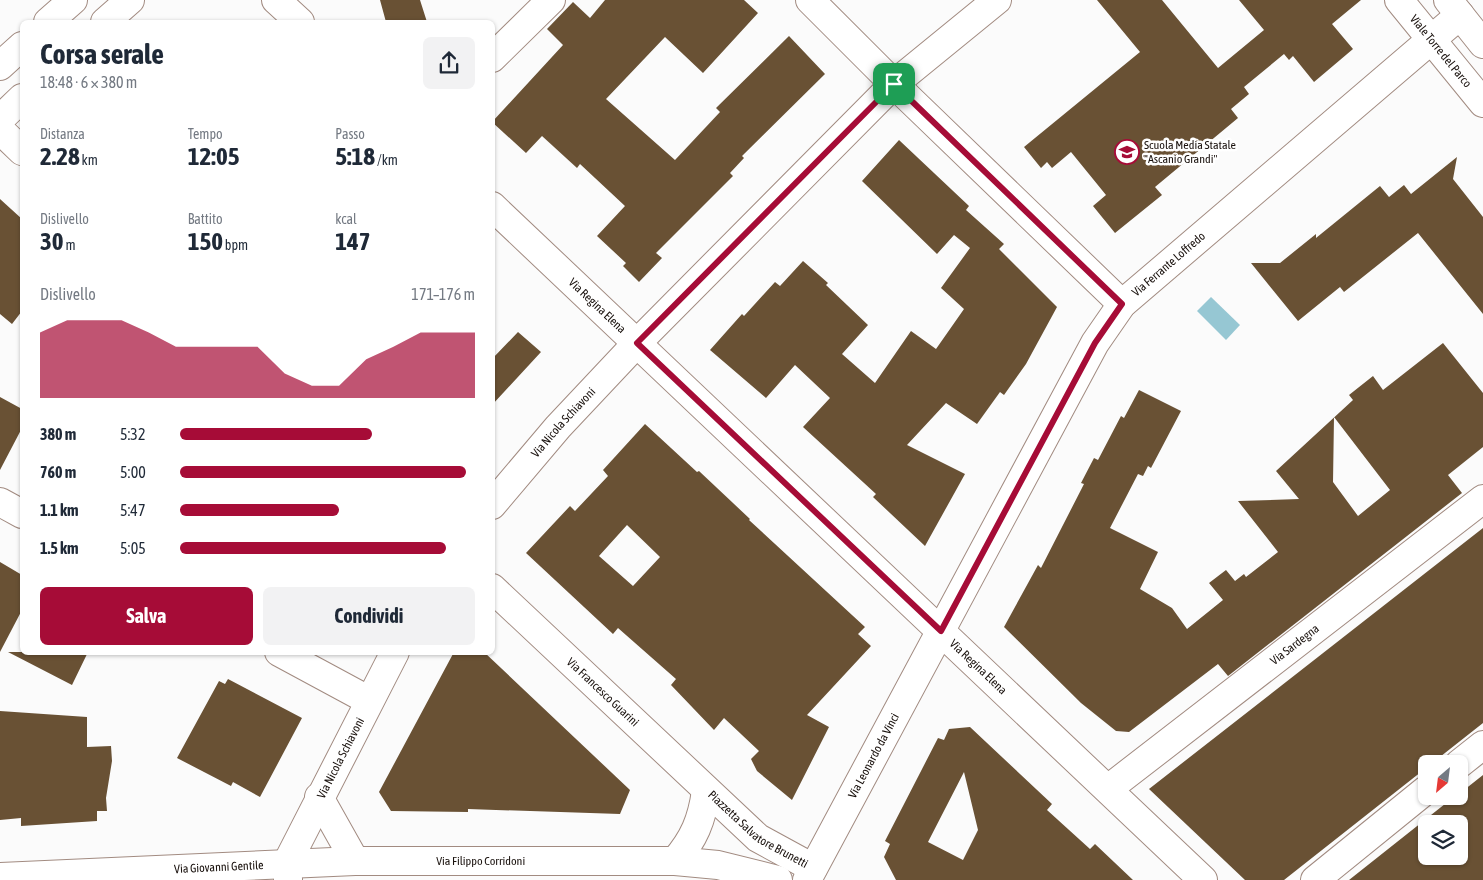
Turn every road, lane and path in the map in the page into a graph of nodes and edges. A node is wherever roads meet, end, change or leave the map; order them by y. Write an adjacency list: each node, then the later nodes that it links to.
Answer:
1 (73, 0): 9 (street)
2 (130, 0): 10 (street)
3 (276, 0): 11 (street)
4 (551, 0): 15 (street)
5 (810, 0): 17 (street)
6 (997, 0): 17 (street, Via Nicola Schiavoni)
7 (1399, 0): 12 (street, Viale Torre del Parco)
8 (1454, 8): 12 (street, Via Ferrante Loffredo); 13 (street)
9 (50, 20)
10 (107, 20)
11 (298, 20)
12 (1430, 39): 19 (street, Viale Torre del Parco); 24 (street, Via Ferrante Loffredo)
13 (1483, 44)
14 (20, 48): 16 (street)
15 (495, 55)
16 (0, 66)
17 (894, 84): 24 (street); 25 (street, Via Nicola Schiavoni)
18 (20, 100): 20 (street)
19 (1483, 103)
20 (0, 119)
21 (0, 130): 22 (street)
22 (20, 149)
23 (495, 209): 25 (street, Via Regina Elena)
24 (1122, 304): 31 (street, Via Ferrante Loffredo)
25 (637, 343): 27 (street, Via Nicola Schiavoni); 31 (street, Via Regina Elena)
26 (1483, 499): 37 (street, Via Sardegna)
27 (495, 501)
28 (0, 502): 29 (street)
29 (20, 513)
30 (495, 593): 38 (street, Via Francesco Guarini)
31 (941, 631): 37 (street, Via Regina Elena); 44 (street, Via Leonardo da Vinci)
32 (285, 655): 34 (street)
33 (393, 655): 34 (street, Via Nicola Schiavoni)
34 (368, 700): 40 (street, Via Nicola Schiavoni)
35 (1483, 745): 36 (street)
36 (1468, 757)
37 (1108, 789): 47 (street, Via Regina Elena)
38 (706, 791): 42 (street, Piazzetta Salvatore Brunetti); 44 (street, Piazzetta Salvatore Brunetti)
39 (1418, 796): 48 (street)
40 (319, 797): 41 (street); 43 (street, Via Nicola Schiavoni)
41 (355, 861): 42 (street, Via Filippo Corridoni); 43 (street, Via Filippo Corridoni)
42 (675, 861): 46 (street)
43 (288, 871): 45 (street, Via Giovanni Gentile)
44 (810, 874)
45 (17, 878)
46 (778, 880)
47 (1203, 880)
48 (1315, 880)

